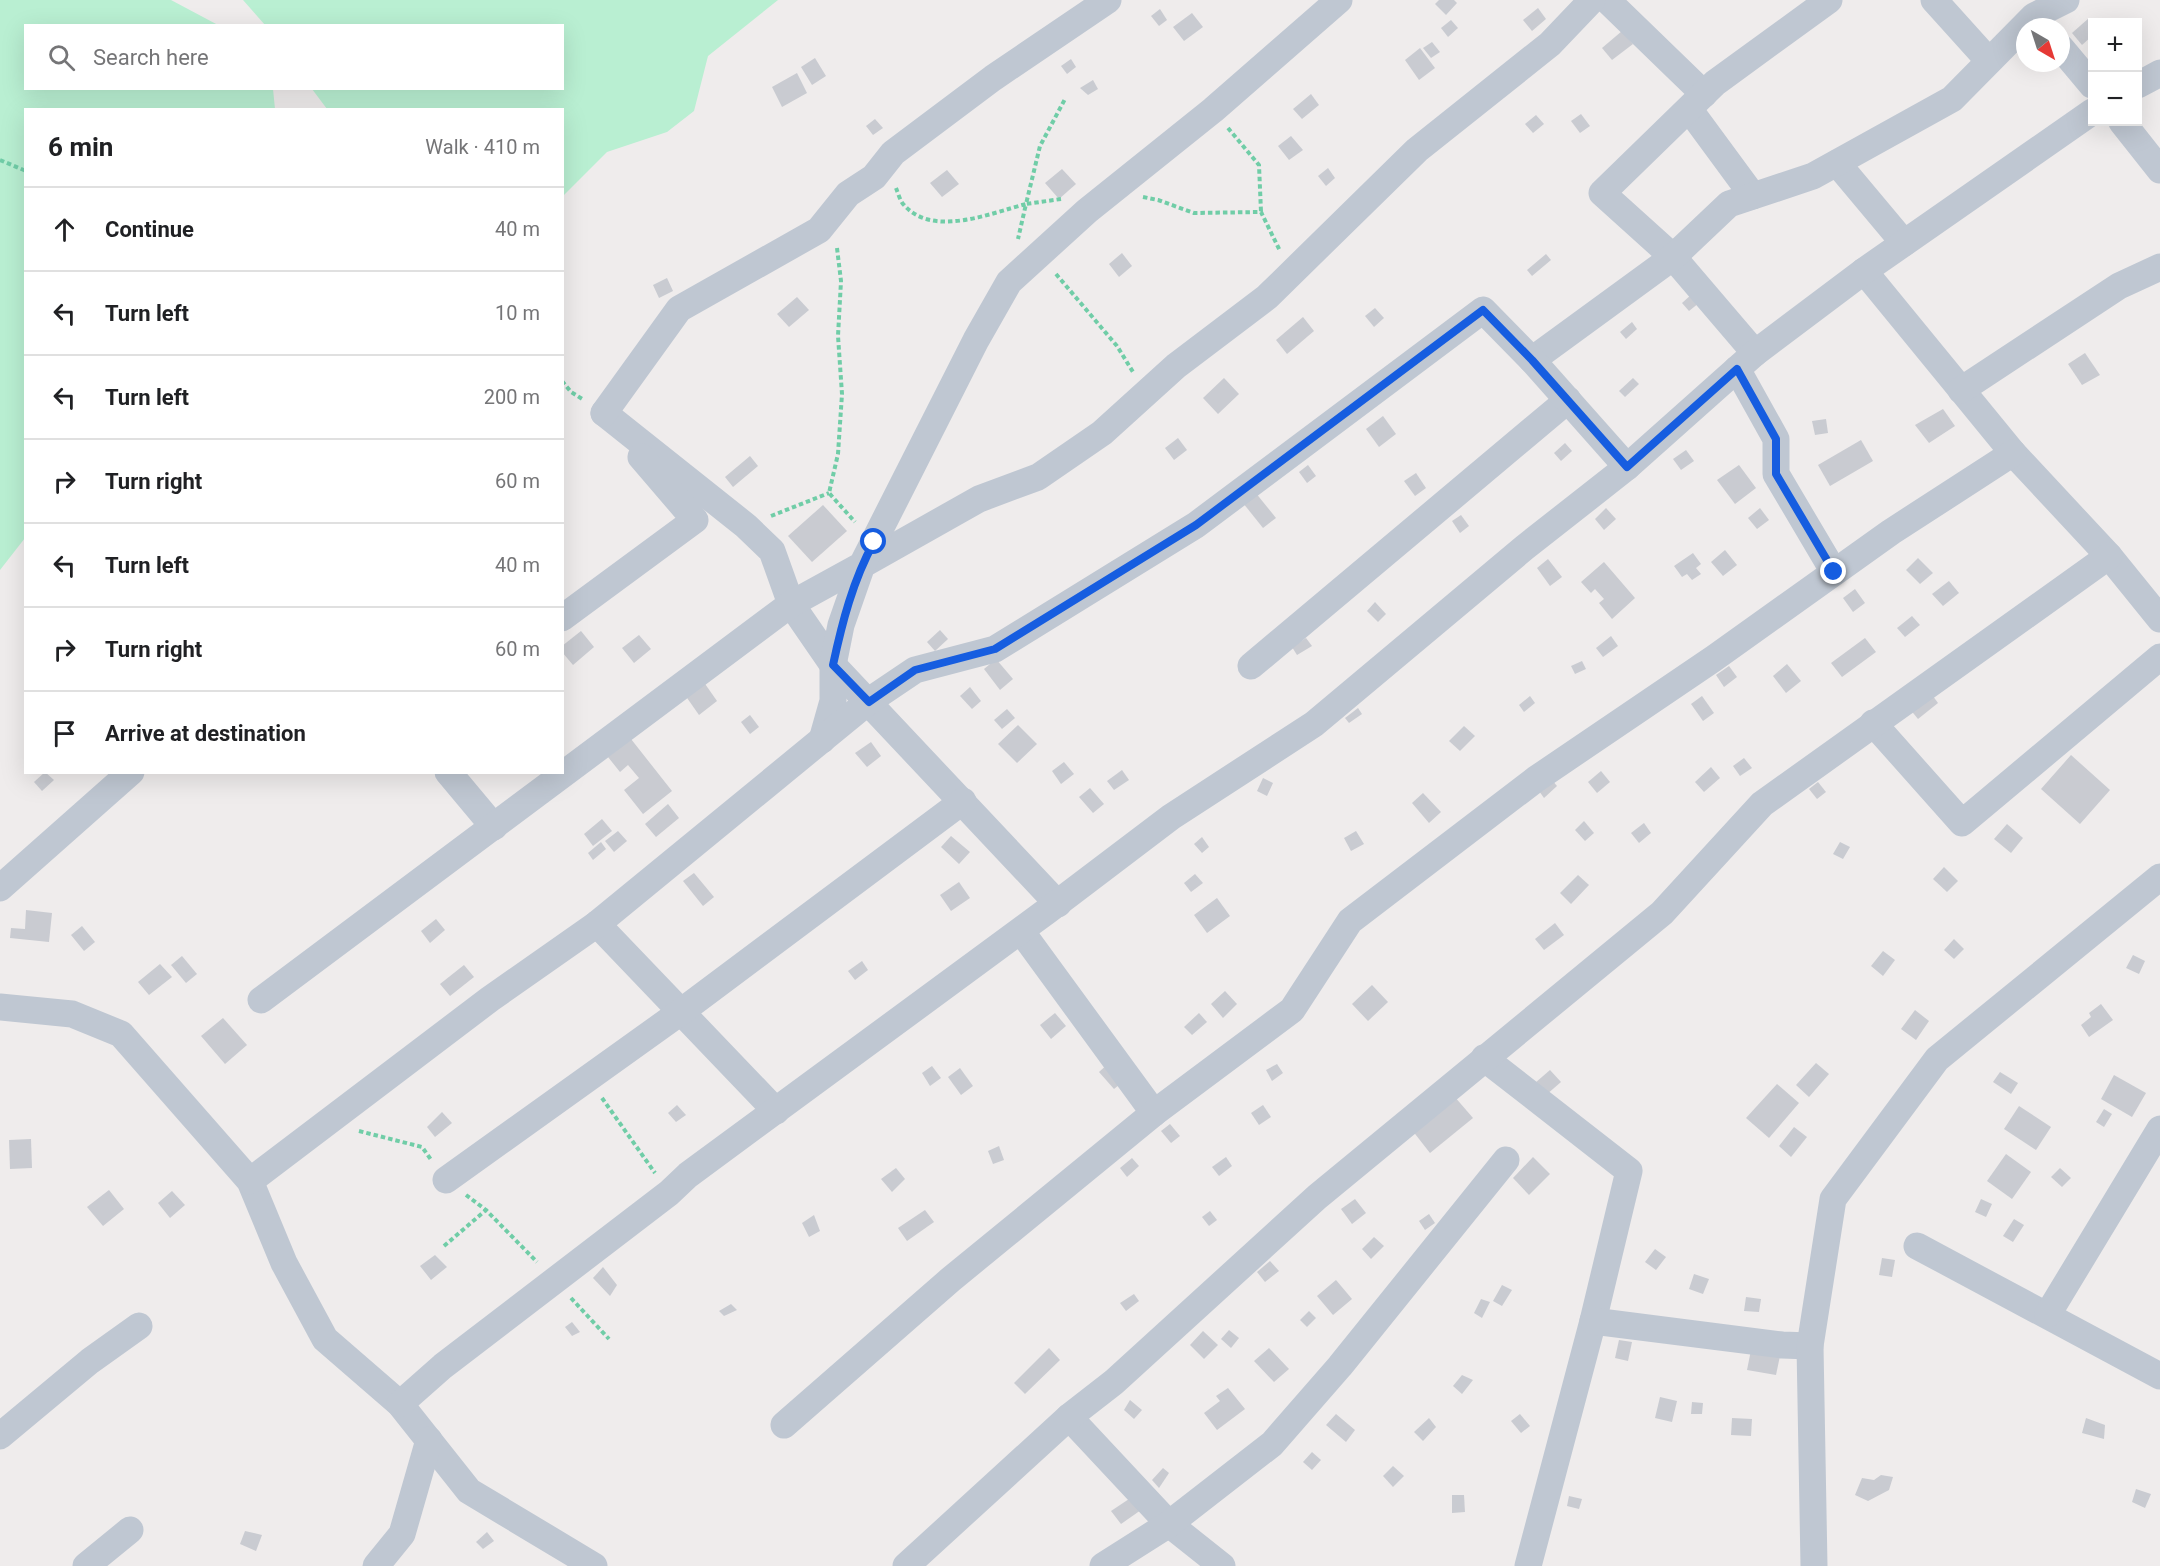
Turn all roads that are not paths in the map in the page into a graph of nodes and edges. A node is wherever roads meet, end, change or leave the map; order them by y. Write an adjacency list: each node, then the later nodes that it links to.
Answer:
1 (1108, 0): 28 (street)
2 (1339, 0): 31 (street)
3 (1592, 0): 31 (street)
4 (1607, 0): 14 (street)
5 (1829, 0): 14 (street)
6 (1934, 0): 10 (street)
7 (2066, 0): 8 (street)
8 (2032, 14): 10 (street)
9 (2070, 59): 12 (street)
10 (1989, 62): 17 (street)
11 (2160, 73): 13 (street)
12 (2088, 80)
13 (2142, 83)
14 (1696, 101): 19 (street); 21 (street)
15 (2088, 115): 20 (street)
16 (2125, 126): 18 (street)
17 (1837, 163): 19 (street); 20 (street)
18 (2160, 170)
19 (1753, 196): 21 (street)
20 (1904, 243): 23 (street)
21 (1673, 257): 24 (street); 25 (street)
22 (2160, 267): 26 (street)
23 (1864, 271): 25 (street); 26 (street)
24 (1532, 360): 27 (street); 40 (street)
25 (1746, 361): 30 (street); 33 (street)
26 (1961, 390): 29 (street)
27 (1568, 400): 30 (street); 39 (street)
28 (604, 412): 34 (street); 35 (street)
29 (2013, 453): 32 (street); 33 (street)
30 (1627, 467): 49 (street)
31 (868, 554): 34 (street); 38 (street)
32 (2109, 556): 36 (street); 41 (street)
33 (1834, 572): 57 (street)
34 (791, 604): 38 (street); 46 (street)
35 (564, 617)
36 (2160, 619)
37 (2160, 657): 41 (street)
38 (833, 665): 40 (street); 42 (street)
39 (1251, 666)
40 (869, 702): 42 (street); 45 (street)
41 (1873, 723): 55 (street)
42 (822, 740): 50 (street)
43 (129, 774): 48 (street)
44 (450, 774): 46 (street)
45 (963, 801): 49 (street); 54 (street)
46 (494, 827): 52 (street)
47 (2160, 877): 66 (street)
48 (0, 888)
49 (1058, 904): 51 (street)
50 (597, 924): 54 (street); 61 (street)
51 (1021, 931): 56 (street); 57 (street)
52 (261, 1000)
53 (0, 1007): 61 (street)
54 (682, 1011): 56 (street); 60 (street)
55 (1484, 1058): 64 (street); 69 (street)
56 (776, 1111): 68 (street)
57 (1154, 1113): 70 (street)
58 (2160, 1129): 63 (street)
59 (1506, 1160): 73 (street)
60 (446, 1180)
61 (250, 1181): 68 (street)
62 (1917, 1246): 63 (street)
63 (2048, 1314): 67 (street)
64 (1593, 1321): 66 (street); 81 (street)
65 (139, 1326): 71 (street)
66 (1810, 1346): 82 (street)
67 (2160, 1376)
68 (400, 1404): 72 (street)
69 (1069, 1416): 73 (street); 78 (street)
70 (784, 1425)
71 (0, 1436)
72 (429, 1440): 75 (street); 77 (street)
73 (1169, 1524): 79 (street); 80 (street)
74 (130, 1530): 76 (street)
75 (584, 1562)
76 (86, 1566)
77 (376, 1566)
78 (906, 1566)
79 (1103, 1566)
80 (1222, 1566)
81 (1528, 1566)
82 (1814, 1566)

